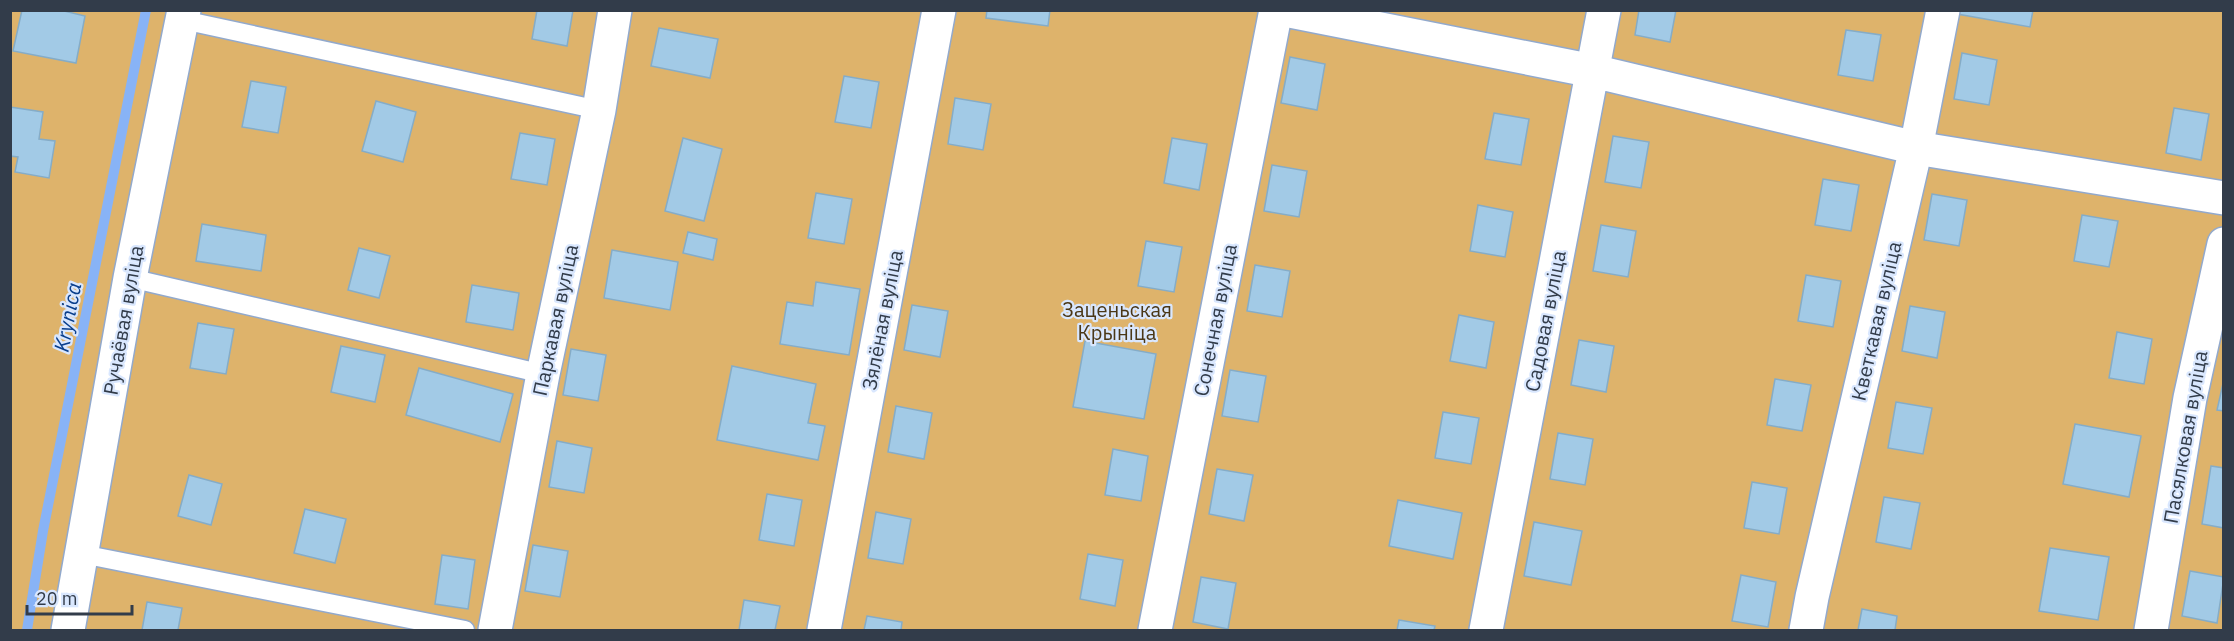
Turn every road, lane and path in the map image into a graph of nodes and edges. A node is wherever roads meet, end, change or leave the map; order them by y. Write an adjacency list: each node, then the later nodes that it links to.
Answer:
1 (615, 10): 9 (street, Паркавая вуліца)
2 (939, 10): 19 (street, Зялёная вуліца)
3 (1275, 10): 20 (street, Сонечная вуліца)
4 (1286, 10): 8 (street)
5 (1604, 10): 8 (street, Садовая вуліца)
6 (1943, 10): 10 (street, Кветкавая вуліца)
7 (184, 15): 9 (lane); 13 (street, Ручаёвая вуліца)
8 (1593, 71): 10 (street); 21 (street, Садовая вуліца)
9 (599, 110): 14 (street, Паркавая вуліца)
10 (1916, 148): 11 (street); 22 (street, Кветкавая вуліца)
11 (2223, 198)
12 (2223, 244): 23 (street, Пасялковая вуліца)
13 (129, 278): 14 (lane); 15 (street, Ручаёвая вуліца)
14 (543, 374): 18 (street, Паркавая вуліца)
15 (82, 554): 16 (street, Ручаёвая вуліца); 17 (lane)
16 (68, 630)
17 (465, 630)
18 (495, 630)
19 (824, 630)
20 (1155, 630)
21 (1486, 630)
22 (1806, 630)
23 (2151, 630)

